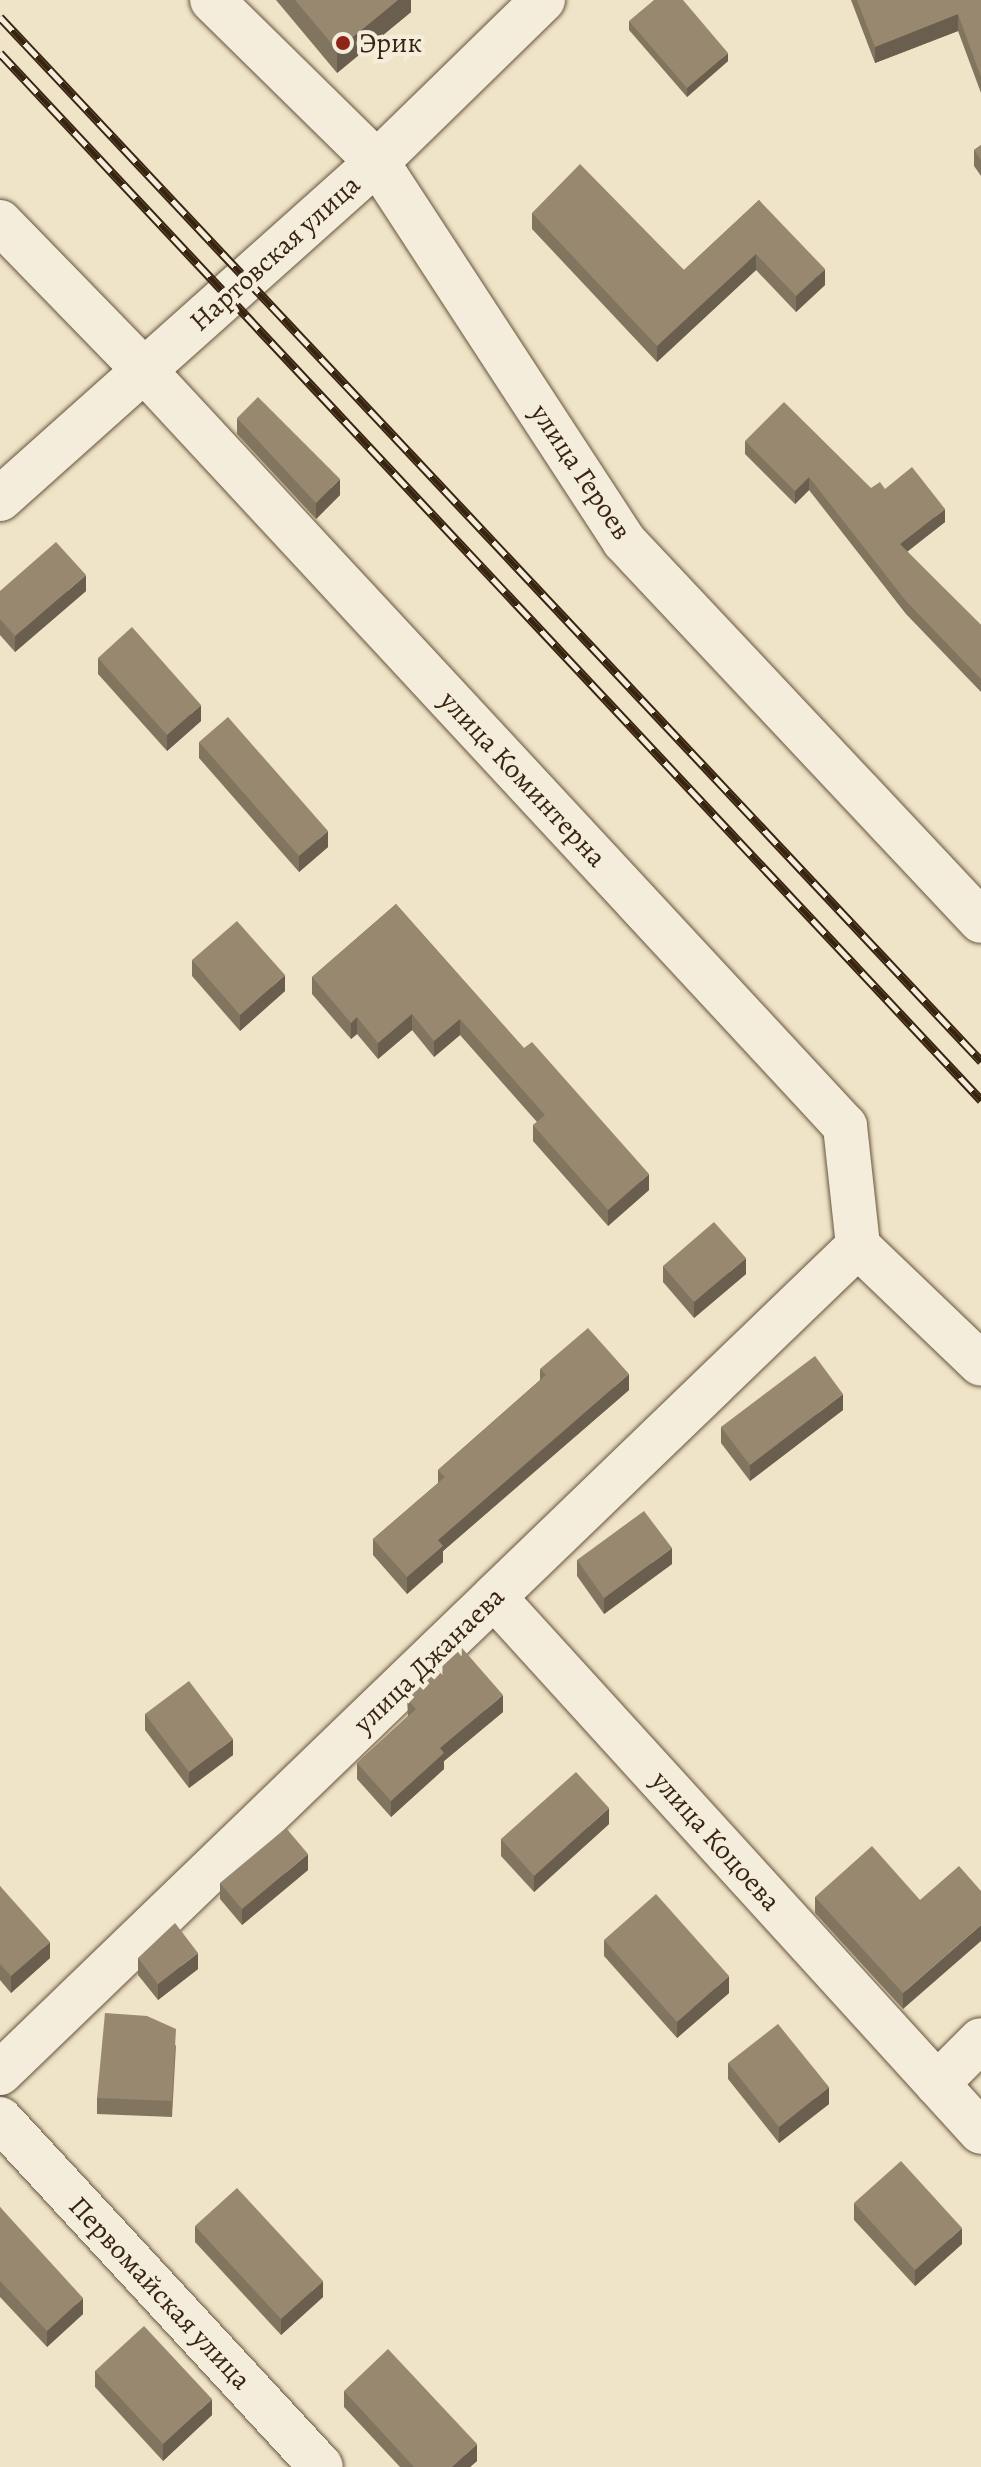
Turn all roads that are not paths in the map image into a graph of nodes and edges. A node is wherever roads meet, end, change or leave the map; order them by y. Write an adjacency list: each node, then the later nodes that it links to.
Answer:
1 (212, 0): 3 (street, улица Героев)
2 (543, 0): 3 (street, Нартовская улица)
3 (377, 162): 5 (street, Нартовская улица); 7 (street, улица Героев)
4 (0, 222): 5 (street, улица Коминтерна)
5 (142, 368): 6 (street, Нартовская улица); 8 (street, улица Коминтерна)
6 (0, 499)
7 (981, 921)
8 (858, 1246): 9 (street); 10 (street, улица Джанаева)
9 (981, 1364)
10 (494, 1597): 12 (street, улица Джанаева); 13 (street, улица Коцоева)
11 (981, 2040): 13 (street)
12 (0, 2073)
13 (937, 2084): 15 (street, улица Коцоева)
14 (0, 2119): 16 (street, Первомайская улица)
15 (981, 2132)
16 (321, 2467)

